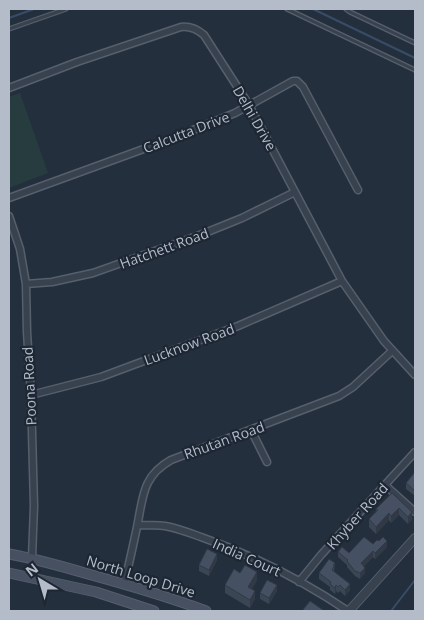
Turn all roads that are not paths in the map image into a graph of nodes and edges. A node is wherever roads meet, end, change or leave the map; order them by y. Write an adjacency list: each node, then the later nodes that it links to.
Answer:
1 (66, 9): 4 (lane)
2 (287, 9): 6 (lane)
3 (346, 9): 5 (lane)
4 (9, 29)
5 (415, 43)
6 (415, 70)
7 (9, 88): 8 (street, Delhi Drive)
8 (250, 105): 9 (street, Calcutta Drive); 10 (street, Delhi Drive); 11 (street, Calcutta Drive)
9 (358, 190)
10 (295, 192): 13 (street, Delhi Drive); 14 (street, Hatchett Road)
11 (9, 198)
12 (9, 216): 14 (street, Poona Road)
13 (342, 281): 15 (street, Delhi Drive); 17 (street, Lucknow Road)
14 (26, 284): 17 (street, Poona Road)
15 (392, 350): 16 (street, Delhi Drive); 18 (street, Rhutan Road)
16 (415, 375)
17 (31, 395): 26 (street, Poona Road)
18 (251, 430): 20 (street); 23 (street, Rhutan Road)
19 (415, 452): 21 (street, Khyber Road)
20 (267, 462)
21 (385, 485): 22 (street); 28 (street, Khyber Road)
22 (415, 512)
23 (138, 524): 28 (street, India Court); 29 (street, Rhutan Road)
24 (415, 538): 32 (street)
25 (9, 554): 26 (main road, North Loop Drive)
26 (32, 558): 29 (main road, North Loop Drive)
27 (9, 573): 30 (main road, North Loop Drive)
28 (300, 582): 32 (street, India Court)
29 (124, 584): 31 (main road, North Loop Drive)
30 (154, 611)
31 (206, 611)
32 (348, 611)

